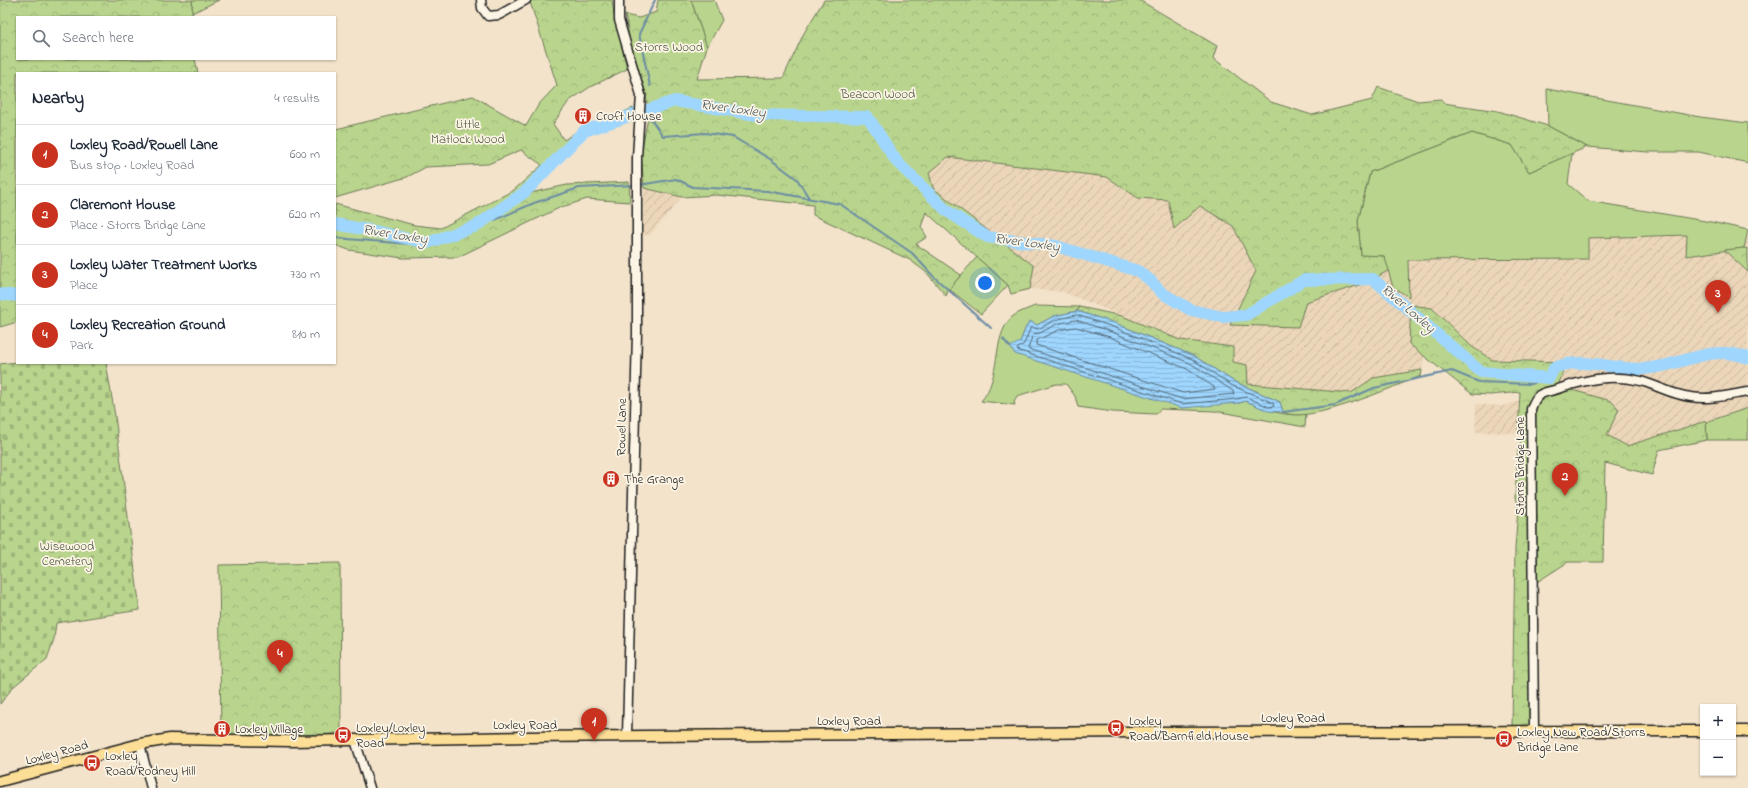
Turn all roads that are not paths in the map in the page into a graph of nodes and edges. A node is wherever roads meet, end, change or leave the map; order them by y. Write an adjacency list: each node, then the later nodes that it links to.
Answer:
1 (481, 0): 2 (street)
2 (526, 0)
3 (619, 0): 9 (street, Rowel Lane)
4 (1748, 392): 5 (street, Storrs Bridge Lane)
5 (1534, 731): 6 (main road, Loxley Road); 9 (main road, Loxley Road)
6 (1700, 731)
7 (1736, 731): 8 (main road)
8 (1748, 731)
9 (627, 736): 10 (main road, Loxley Road)
10 (355, 740): 11 (main road, Loxley Road); 14 (street)
11 (140, 744): 12 (main road, Loxley Road); 13 (street)
12 (1, 783)
13 (151, 788)
14 (370, 788)

